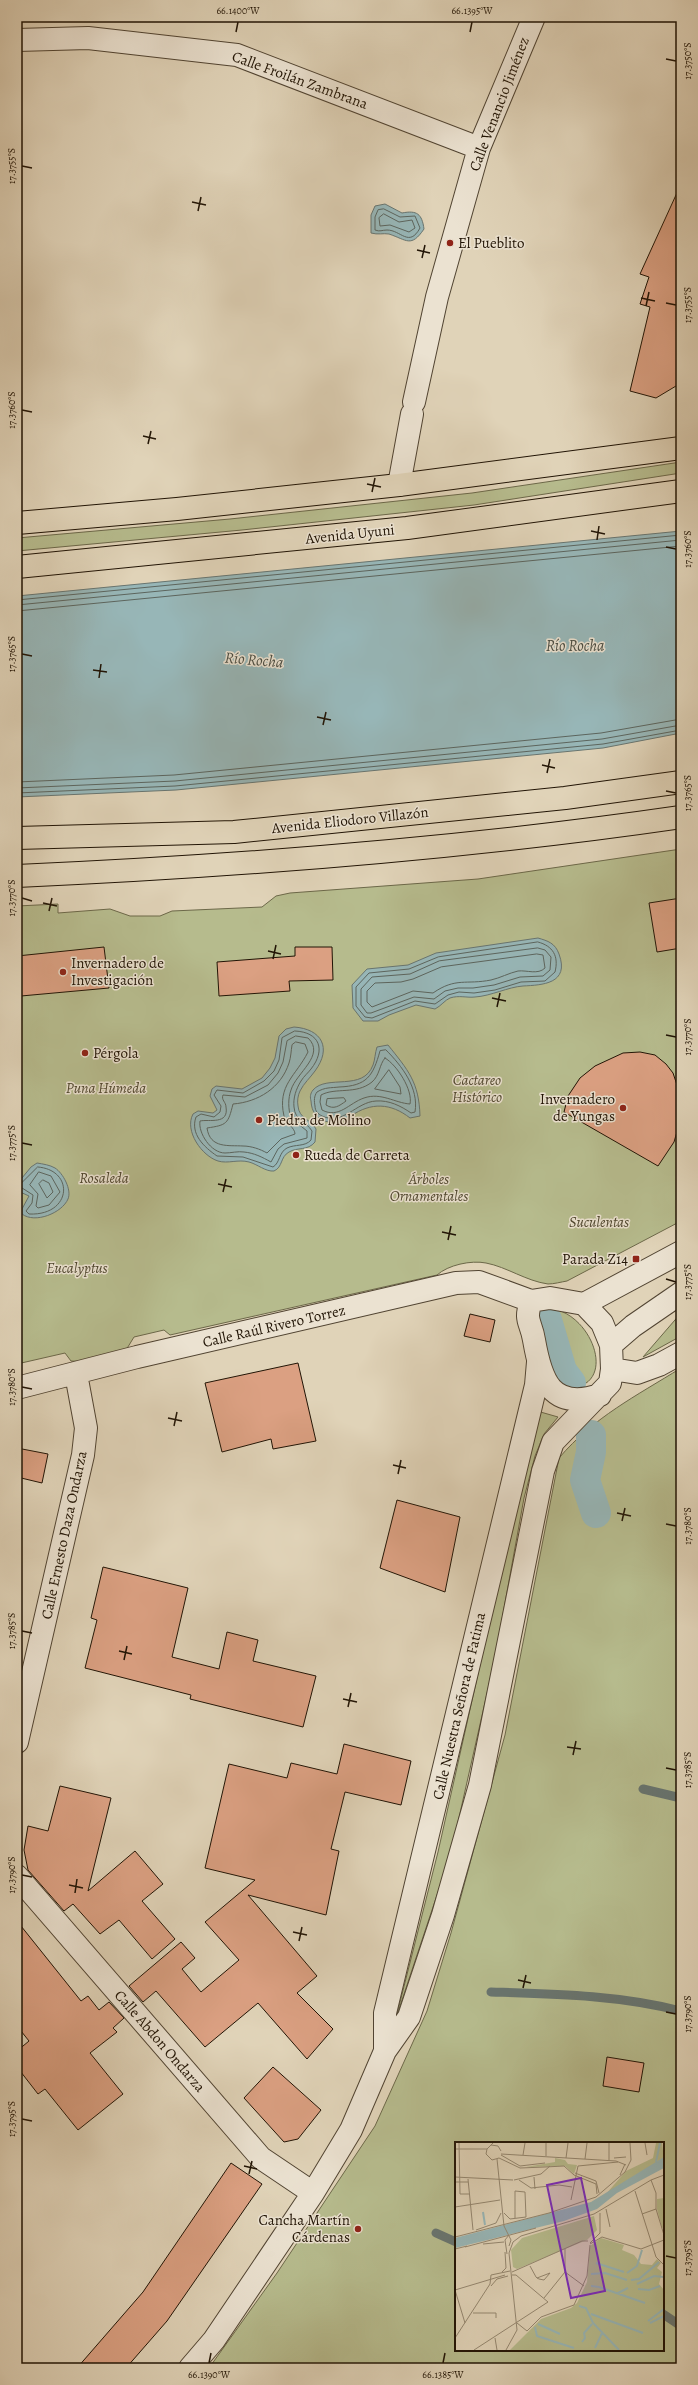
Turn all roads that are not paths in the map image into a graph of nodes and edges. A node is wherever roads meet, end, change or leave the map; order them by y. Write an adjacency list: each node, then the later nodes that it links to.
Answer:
1 (534, 17): 3 (street, Calle Venancio Jiménez)
2 (17, 40): 3 (street, Calle Froilán Zambrana)
3 (479, 148): 5 (street, Calle Venancio Jiménez)
4 (681, 448): 5 (main road)
5 (399, 485): 7 (main road)
6 (681, 491): 8 (main road, Avenida Uyuni)
7 (17, 523)
8 (17, 567)
9 (681, 782): 11 (main road, Avenida Eliodoro Villazón)
10 (681, 817): 12 (main road)
11 (17, 838)
12 (17, 876)
13 (681, 1252): 16 (street)
14 (681, 1293): 17 (street)
15 (531, 1301): 16 (street); 19 (street); 21 (street, Calle Raúl Rivero Torrez)
16 (584, 1304): 17 (street)
17 (611, 1345): 20 (street)
18 (681, 1353): 20 (street)
19 (538, 1362): 23 (street); 26 (street, Calle Nuestra Señora de Fatima)
20 (612, 1369): 23 (street)
21 (76, 1374): 22 (street, Calle Raúl Rivero Torrez); 24 (street, Calle Ernesto Daza Ondarza)
22 (17, 1388)
23 (600, 1395): 26 (street, Calle Nuestra Señora de Fatima)
24 (17, 1742)
25 (17, 1876): 27 (street, Calle Abdon Ondarza)
26 (386, 2051): 27 (street, Calle Nuestra Señora de Fatima)
27 (313, 2193): 28 (street, Calle Nuestra Señora de Fatima)
28 (190, 2368)

